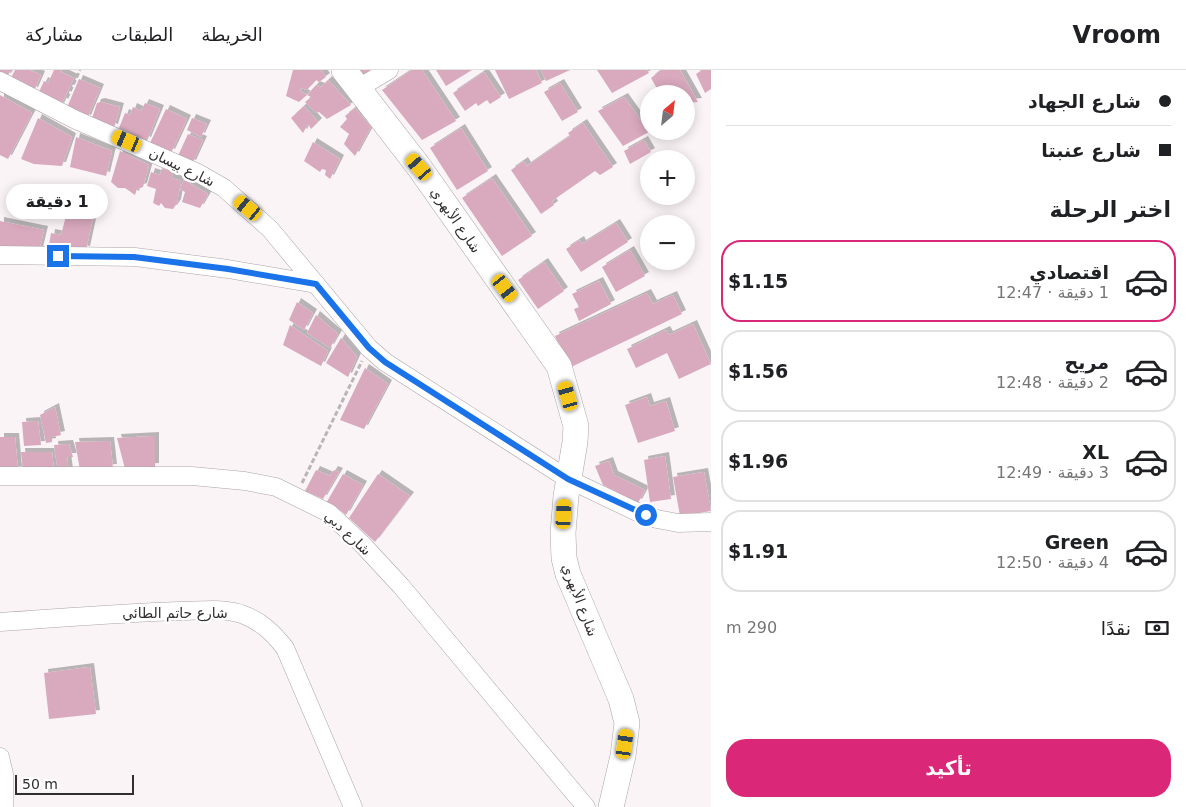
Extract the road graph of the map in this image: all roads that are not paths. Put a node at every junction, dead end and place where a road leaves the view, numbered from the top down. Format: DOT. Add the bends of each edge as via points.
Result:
graph roads {
  1 [pos="389,70"];
  2 [pos="351,80"];
  3 [pos="0,81"];
  4 [pos="0,255"];
  5 [pos="316,284"];
  6 [pos="0,476"];
  7 [pos="568,479"];
  8 [pos="711,522"];
  9 [pos="0,622"];
  10 [pos="0,757"];
  11 [pos="4,807"];
  12 [pos="353,807"];
  13 [pos="586,807"];
  14 [pos="611,807"];
  1 -- 2 [label="street"];
  2 -- 7 [label="street, شارع الأبهري" via="419,167 559,366 576,426"];
  3 -- 5 [label="street, شارع بيسان" via="61,113 198,172 224,188 270,228"];
  4 -- 5 [label="street" via="134,257"];
  5 -- 7 [label="street, شارع بيسان" via="369,348 385,362"];
  6 -- 13 [label="street, شارع دبي" via="192,476 245,481 276,487 328,513 362,544"];
  7 -- 8 [label="street, شارع بيسان" via="657,519 678,523"];
  7 -- 14 [label="street, شارع الأبهري" via="564,558 621,700 627,723"];
  9 -- 12 [label="street, شارع حاتم الطائي" via="134,612 217,611 242,614 274,634 285,648"];
  10 -- 11 [label="street" via="4,774"];
}
